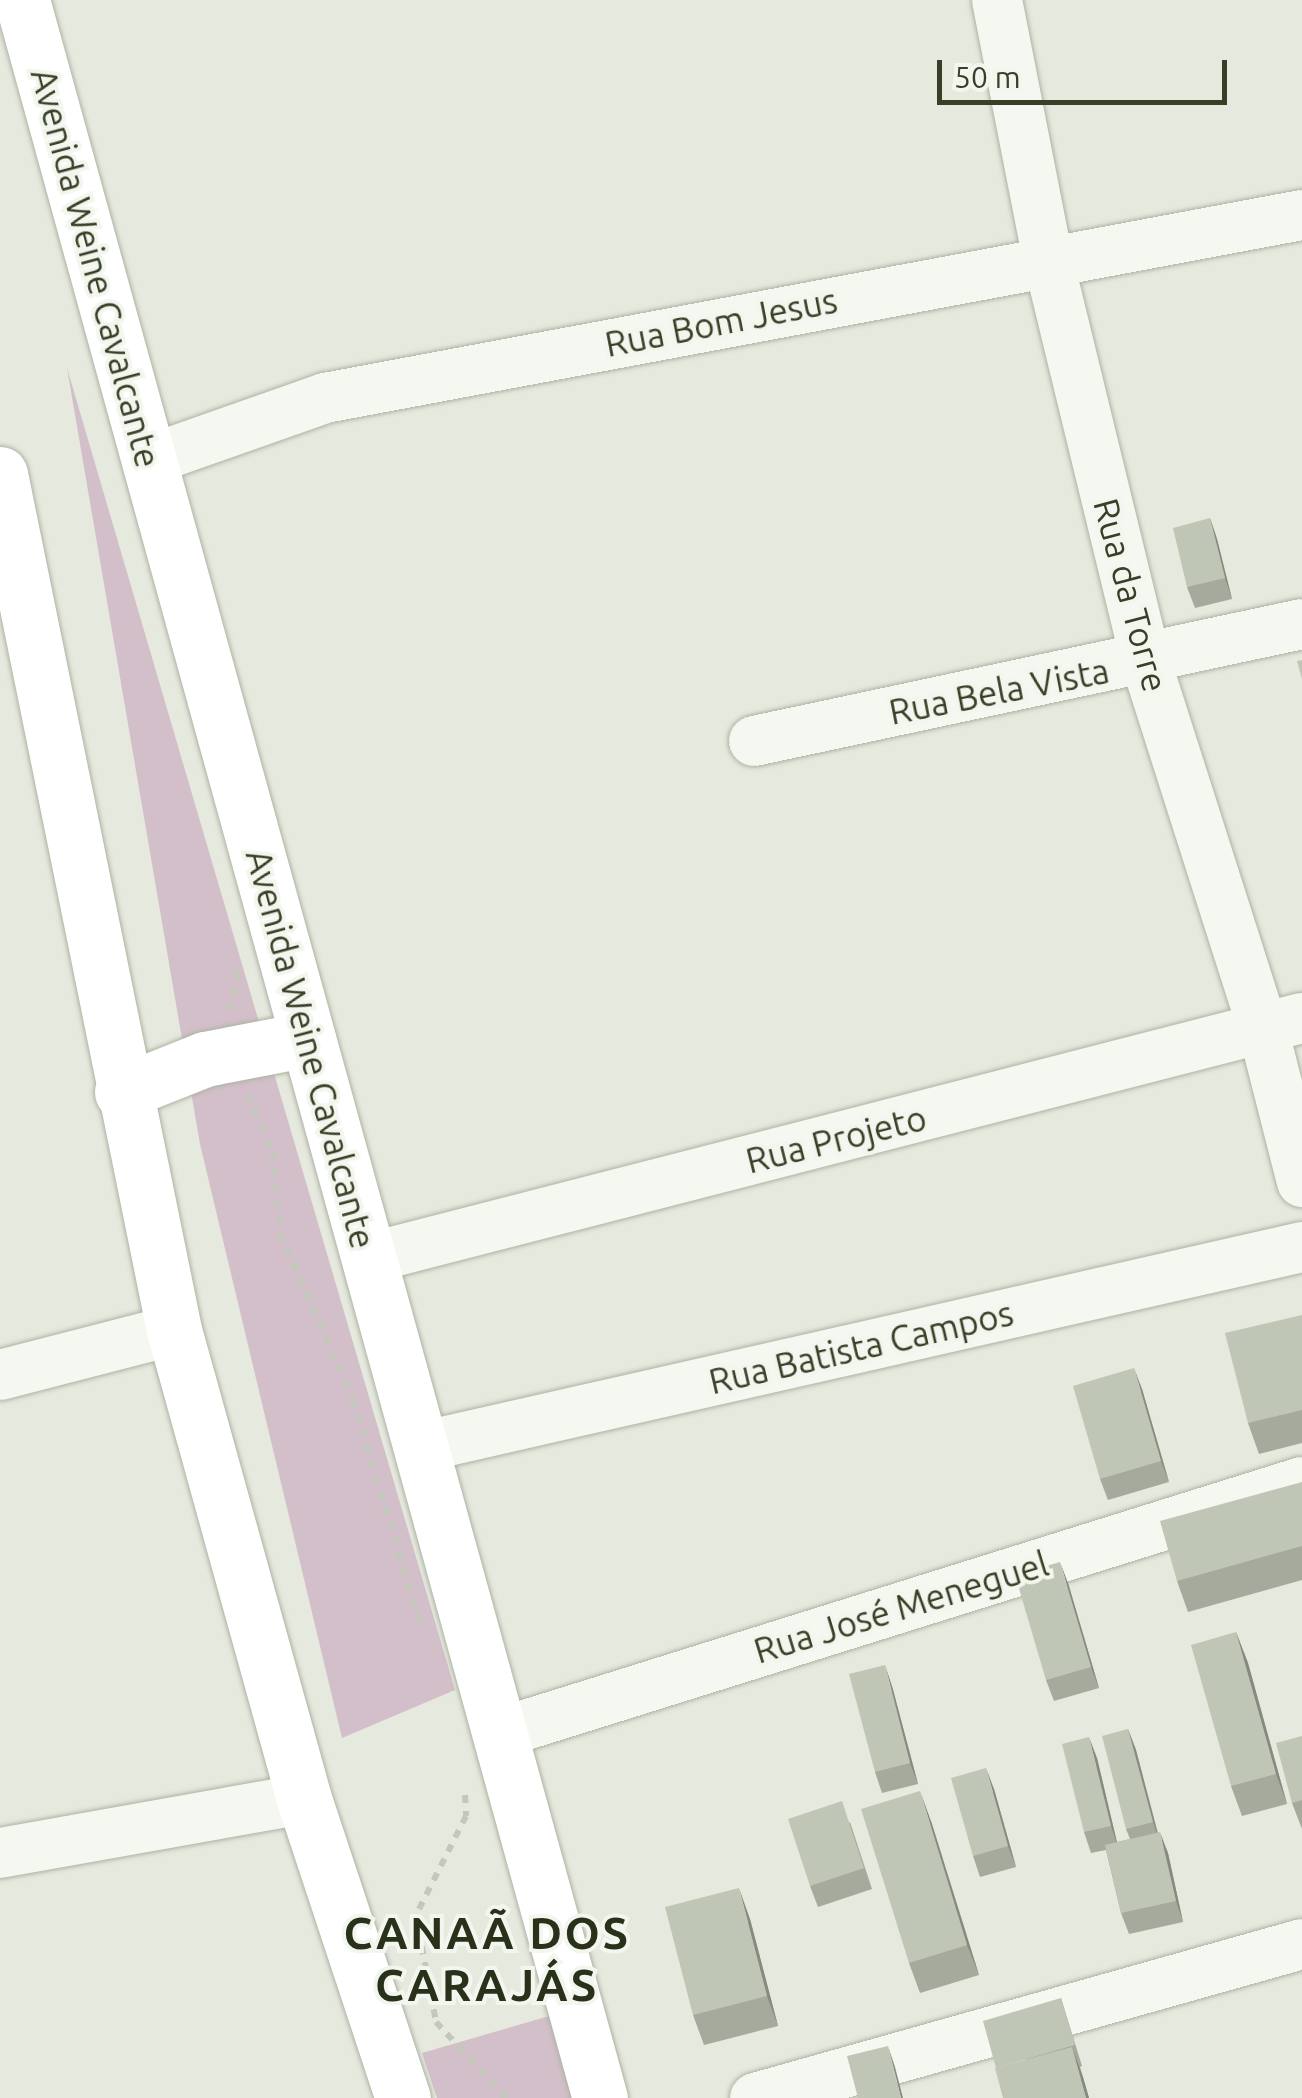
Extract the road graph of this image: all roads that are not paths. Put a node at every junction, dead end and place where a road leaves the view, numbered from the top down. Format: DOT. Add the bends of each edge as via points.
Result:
graph roads {
  1 [pos="997,0"];
  2 [pos="34,2"];
  3 [pos="1302,215"];
  4 [pos="1048,260"];
  5 [pos="148,460"];
  6 [pos="0,474"];
  7 [pos="1302,624"];
  8 [pos="1146,662"];
  9 [pos="754,741"];
  10 [pos="1283,1023"];
  11 [pos="308,1039"];
  12 [pos="122,1092"];
  13 [pos="1302,1182"];
  14 [pos="1302,1246"];
  15 [pos="369,1258"];
  16 [pos="174,1330"];
  17 [pos="0,1375"];
  18 [pos="421,1448"];
  19 [pos="1302,1482"];
  20 [pos="500,1733"];
  21 [pos="304,1799"];
  22 [pos="0,1853"];
  23 [pos="1302,1944"];
  24 [pos="403,2098"];
  25 [pos="600,2098"];
  26 [pos="755,2098"];
  1 -- 4 [label="street, Rua da Torre"];
  2 -- 5 [label="main road, Avenida Weine Cavalcante"];
  3 -- 4 [label="street, Rua Bom Jesus"];
  4 -- 5 [label="street, Rua Bom Jesus" via="325,398"];
  4 -- 8 [label="street, Rua da Torre"];
  5 -- 11 [label="main road, Avenida Weine Cavalcante"];
  6 -- 12 [label="main road"];
  7 -- 8 [label="street, Rua Bela Vista"];
  8 -- 9 [label="street, Rua Bela Vista"];
  8 -- 10 [label="street, Rua da Torre"];
  10 -- 13 [label="street, Rua da Torre"];
  10 -- 15 [label="street, Rua Projeto"];
  11 -- 12 [label="main road" via="206,1060"];
  11 -- 15 [label="main road, Avenida Weine Cavalcante"];
  12 -- 16 [label="main road"];
  14 -- 18 [label="street, Rua Batista Campos"];
  15 -- 18 [label="main road, Avenida Weine Cavalcante"];
  16 -- 17 [label="street"];
  16 -- 21 [label="main road"];
  18 -- 20 [label="main road, Avenida Weine Cavalcante"];
  19 -- 20 [label="street, Rua José Meneguel"];
  20 -- 25 [label="main road, Avenida Weine Cavalcante"];
  21 -- 22 [label="street"];
  21 -- 24 [label="main road"];
  23 -- 26 [label="street"];
}
